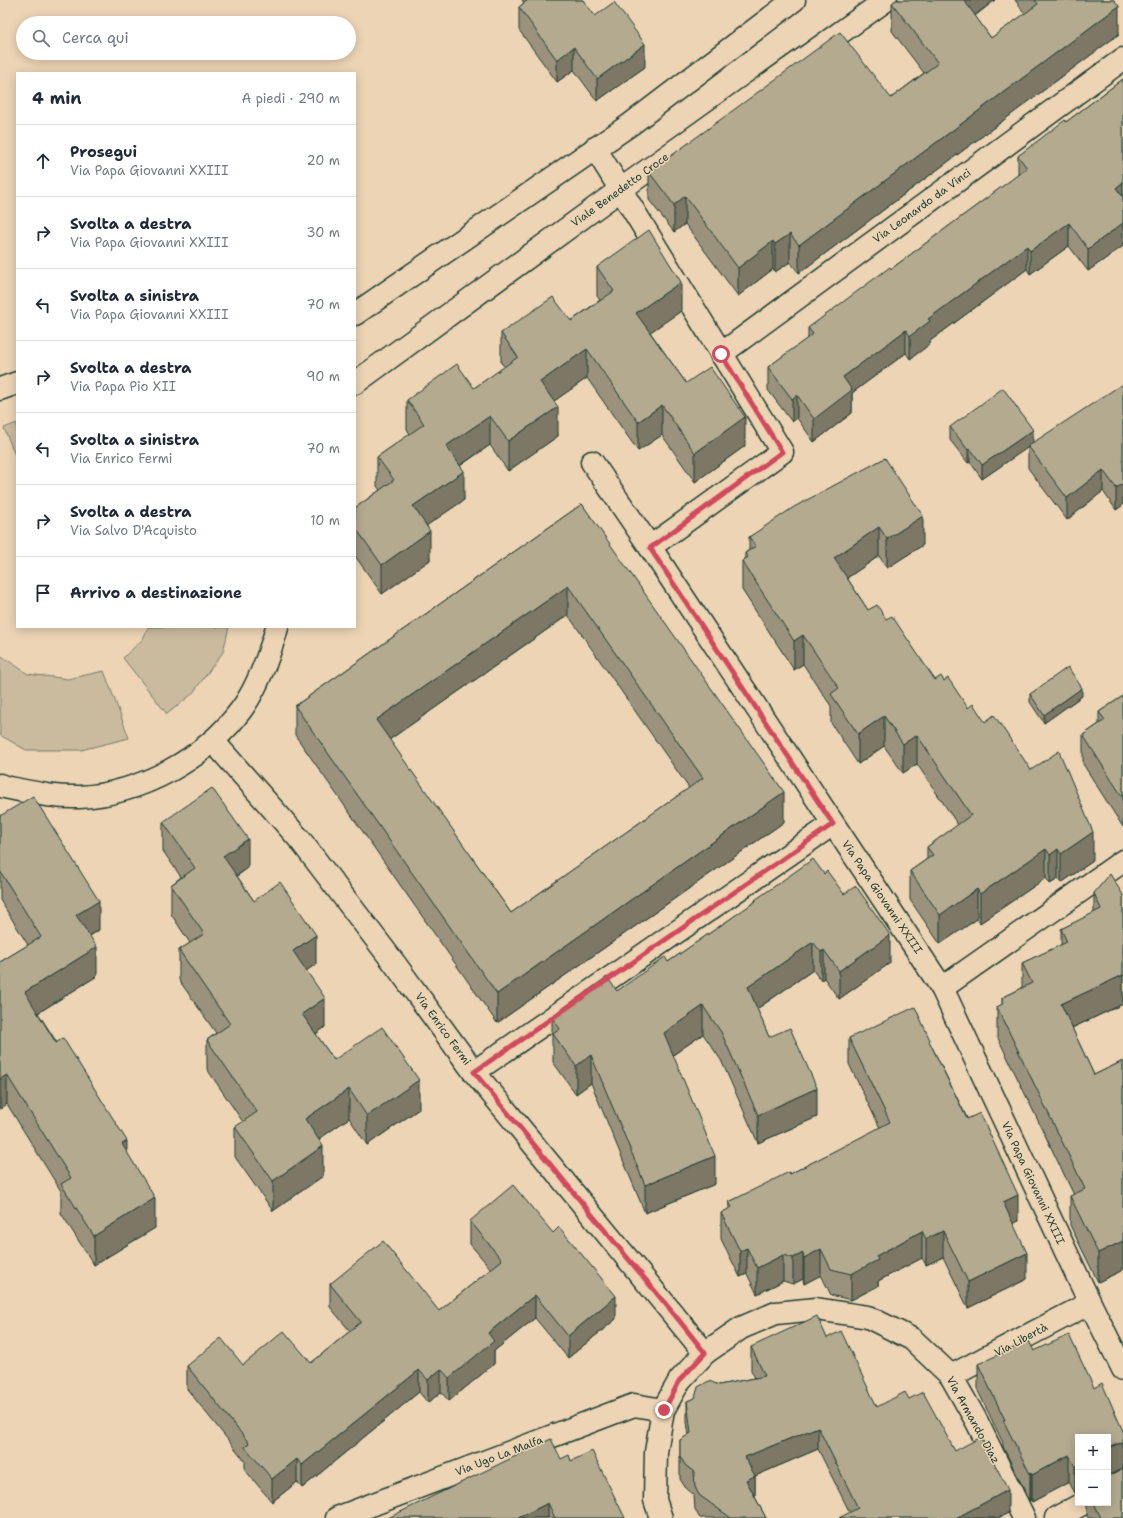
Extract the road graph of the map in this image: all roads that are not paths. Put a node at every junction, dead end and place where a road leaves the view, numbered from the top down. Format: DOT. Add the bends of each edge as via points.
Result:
graph roads {
  1 [pos="794,0"];
  2 [pos="886,0"];
  3 [pos="1123,59"];
  4 [pos="595,148"];
  5 [pos="620,190"];
  6 [pos="356,313"];
  7 [pos="721,354"];
  8 [pos="16,382"];
  9 [pos="356,382"];
  10 [pos="0,389"];
  11 [pos="592,462"];
  12 [pos="650,548"];
  13 [pos="277,628"];
  14 [pos="213,741"];
  15 [pos="0,785"];
  16 [pos="833,824"];
  17 [pos="1123,861"];
  18 [pos="942,988"];
  19 [pos="474,1072"];
  20 [pos="1090,1303"];
  21 [pos="705,1353"];
  22 [pos="1123,1369"];
  23 [pos="951,1376"];
  24 [pos="664,1410"];
  25 [pos="1078,1506"];
  26 [pos="337,1518"];
  27 [pos="661,1518"];
  28 [pos="1024,1518"];
  29 [pos="1056,1518"];
  1 -- 4 [label="street" via="631,124"];
  2 -- 5 [label="street, Viale Benedetto Croce"];
  3 -- 7 [label="street, Via Leonardo da Vinci"];
  4 -- 5 [label="street"];
  4 -- 6 [label="street"];
  5 -- 7 [label="street"];
  5 -- 9 [label="street, Viale Benedetto Croce"];
  7 -- 12 [label="street" via="782,452"];
  8 -- 10 [label="street"];
  11 -- 12 [label="street, Via Papa Giovanni XXIII"];
  12 -- 16 [label="street, Via Papa Giovanni XXIII"];
  13 -- 14 [label="street" via="260,676 241,710"];
  14 -- 15 [label="street" via="173,770 127,789 81,797 51,796"];
  14 -- 19 [label="street, Via Enrico Fermi" via="301,841"];
  16 -- 18 [label="street, Via Papa Giovanni XXIII"];
  16 -- 19 [label="street"];
  17 -- 18 [label="street"];
  18 -- 20 [label="street, Via Papa Giovanni XXIII"];
  19 -- 21 [label="street, Via Enrico Fermi"];
  20 -- 22 [label="street, Via Papa Giovanni XXIII"];
  20 -- 23 [label="street, Via Libertà"];
  21 -- 23 [label="street, Via Armando Diaz" via="741,1328 776,1313 816,1309 868,1317 893,1329 912,1339"];
  21 -- 24 [label="street, Via Armando Diaz" via="680,1380"];
  23 -- 28 [label="street, Via Armando Diaz"];
  24 -- 26 [label="street, Via Ugo La Malfa" via="634,1405"];
  24 -- 27 [label="street, Via Armando Diaz" via="656,1452 655,1500"];
  25 -- 29 [label="street"];
}
